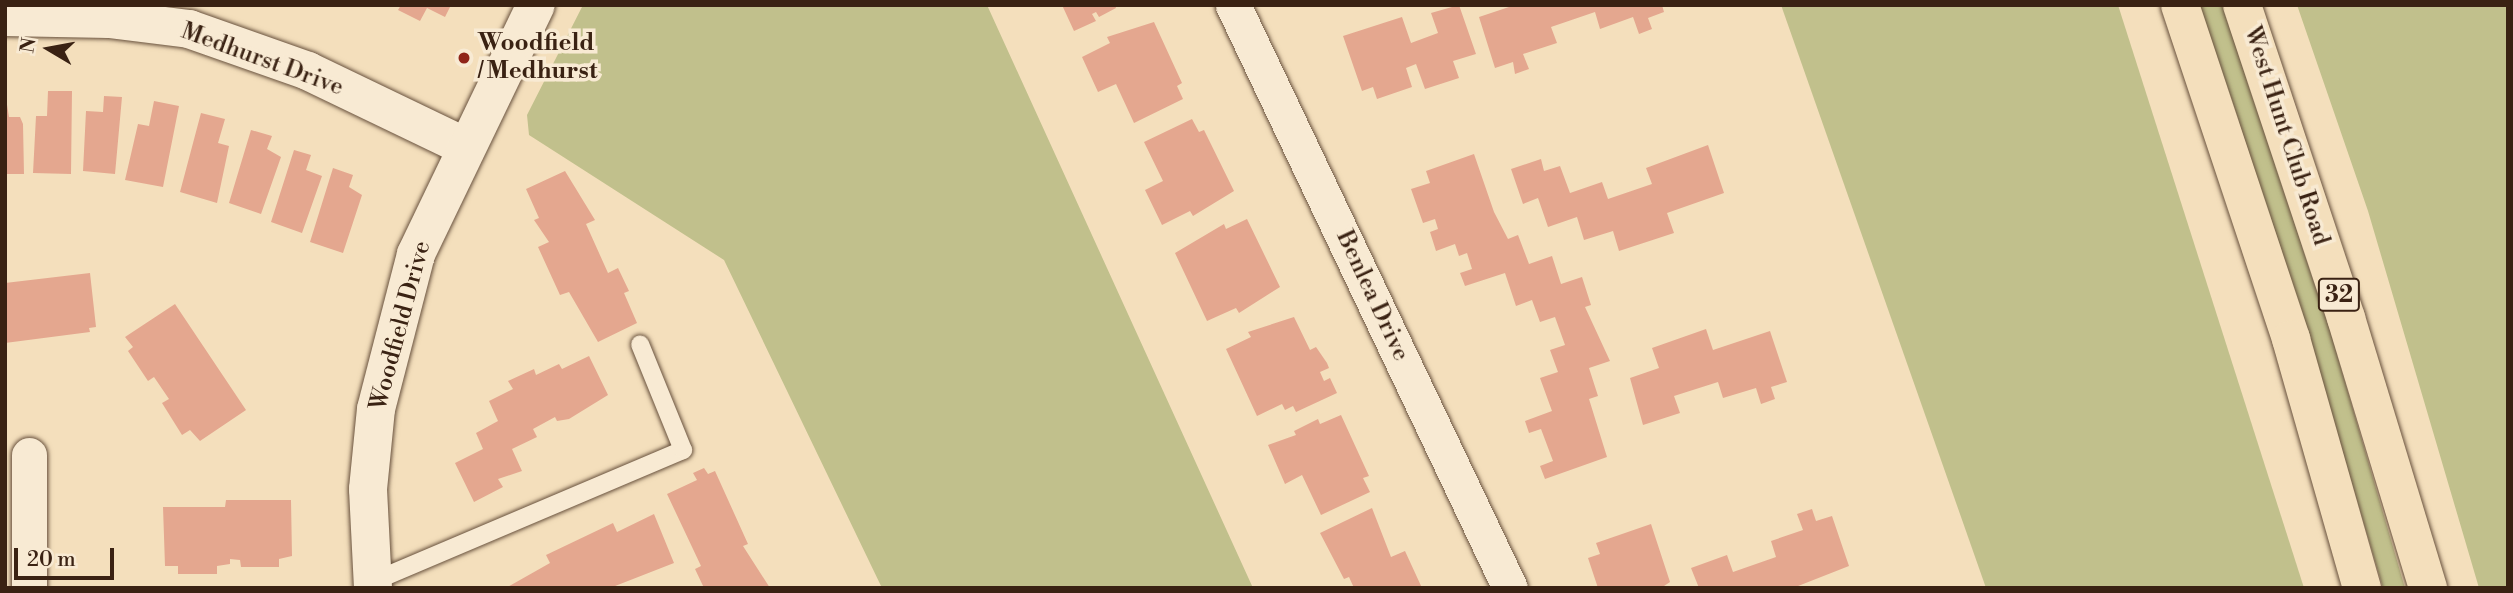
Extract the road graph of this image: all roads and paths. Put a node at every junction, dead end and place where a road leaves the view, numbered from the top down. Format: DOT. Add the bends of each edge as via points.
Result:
graph roads {
  1 [pos="536,5"];
  2 [pos="1233,5"];
  3 [pos="2180,5"];
  4 [pos="2242,5"];
  5 [pos="5,17"];
  6 [pos="466,147"];
  7 [pos="640,345"];
  8 [pos="29,455"];
  9 [pos="373,585"];
  10 [pos="29,588"];
  11 [pos="1510,588"];
  12 [pos="2362,588"];
  13 [pos="2428,588"];
  1 -- 6 [label="street, Woodfield Drive"];
  2 -- 11 [label="street, Benlea Drive"];
  3 -- 12 [label="main road, 32" via="2291,339"];
  4 -- 13 [label="main road, West Hunt Club Road / 32" via="2346,318"];
  5 -- 6 [label="street, Medhurst Drive" via="110,19 189,29 308,72"];
  6 -- 9 [label="street, Woodfield Drive" via="416,254 376,409 368,489"];
  7 -- 9 [label="lane" via="683,450"];
  8 -- 10 [label="street"];
}
